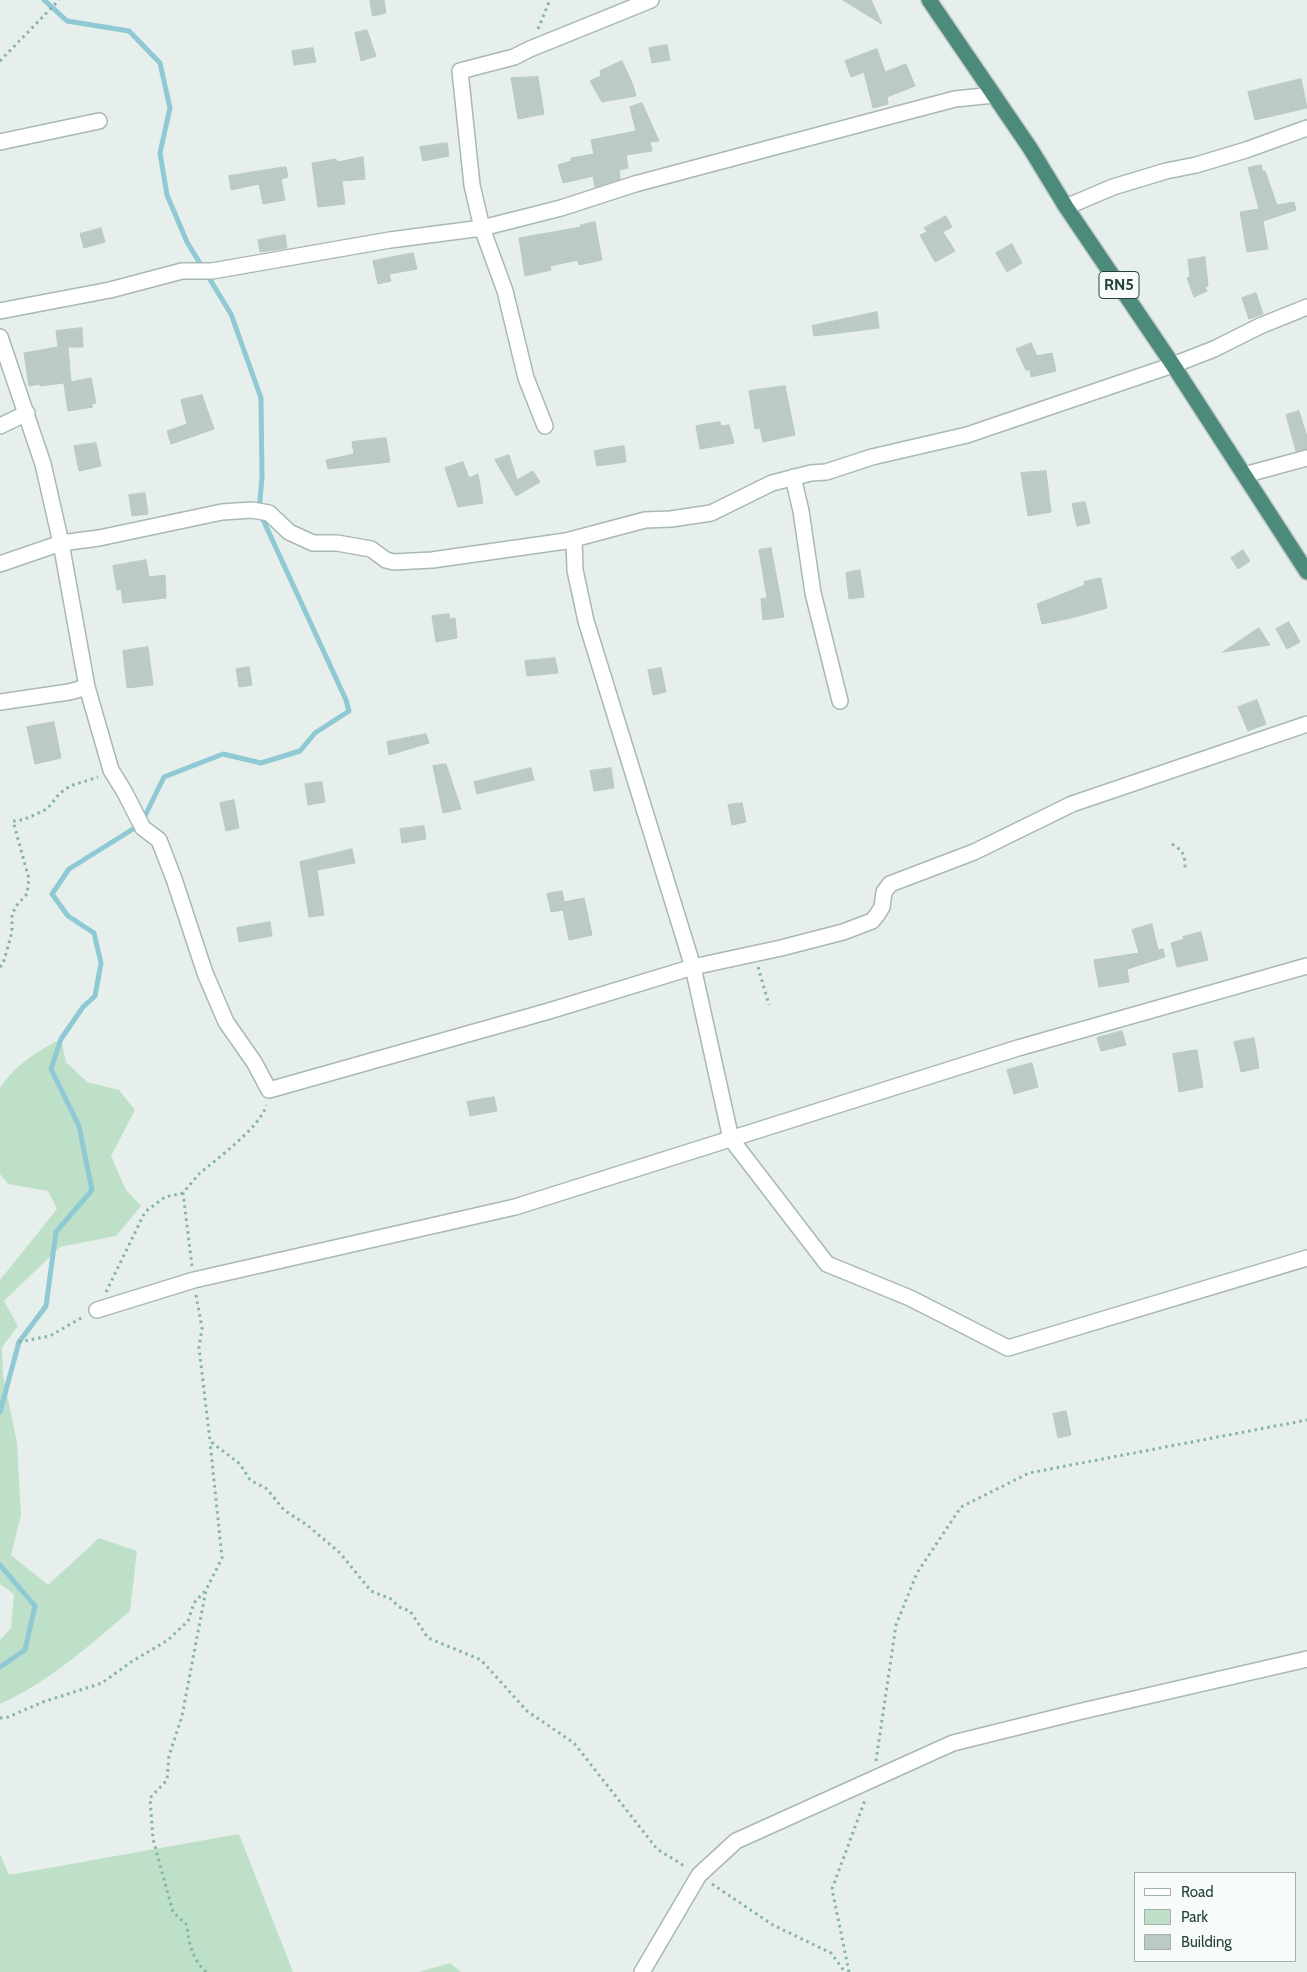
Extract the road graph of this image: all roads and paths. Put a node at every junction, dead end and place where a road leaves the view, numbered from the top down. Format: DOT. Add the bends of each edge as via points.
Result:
graph roads {
  1 [pos="59,0"];
  2 [pos="550,0"];
  3 [pos="651,0"];
  4 [pos="929,0"];
  5 [pos="530,49"];
  6 [pos="0,60"];
  7 [pos="994,95"];
  8 [pos="99,121"];
  9 [pos="1307,128"];
  10 [pos="0,142"];
  11 [pos="1066,206"];
  12 [pos="482,228"];
  13 [pos="1307,308"];
  14 [pos="0,311"];
  15 [pos="0,337"];
  16 [pos="1173,365"];
  17 [pos="27,413"];
  18 [pos="0,426"];
  19 [pos="545,426"];
  20 [pos="1307,458"];
  21 [pos="1244,475"];
  22 [pos="793,478"];
  23 [pos="574,539"];
  24 [pos="61,543"];
  25 [pos="0,564"];
  26 [pos="1307,572"];
  27 [pos="87,687"];
  28 [pos="840,701"];
  29 [pos="0,702"];
  30 [pos="1307,724"];
  31 [pos="113,776"];
  32 [pos="1172,844"];
  33 [pos="1185,871"];
  34 [pos="754,954"];
  35 [pos="1307,966"];
  36 [pos="693,967"];
  37 [pos="0,968"];
  38 [pos="769,1004"];
  39 [pos="269,1090"];
  40 [pos="731,1139"];
  41 [pos="183,1193"];
  42 [pos="1307,1258"];
  43 [pos="194,1280"];
  44 [pos="98,1310"];
  45 [pos="19,1342"];
  46 [pos="1307,1420"];
  47 [pos="210,1441"];
  48 [pos="206,1590"];
  49 [pos="1307,1659"];
  50 [pos="0,1718"];
  51 [pos="873,1779"];
  52 [pos="699,1875"];
  53 [pos="206,1972"];
  54 [pos="642,1972"];
  55 [pos="847,1972"];
  1 -- 6 [label="path"];
  2 -- 5 [label="path"];
  3 -- 5 [label="street"];
  4 -- 7 [label="highway, RN5"];
  5 -- 12 [label="street" via="514,57 460,71 472,185"];
  7 -- 11 [label="highway, RN5"];
  7 -- 12 [label="street" via="955,99"];
  8 -- 10 [label="street"];
  9 -- 11 [label="street" via="1246,150 1113,187"];
  11 -- 16 [label="highway, RN5"];
  12 -- 14 [label="street" via="390,240 212,271 182,271 110,290"];
  12 -- 19 [label="street" via="505,291 526,378"];
  13 -- 16 [label="street"];
  15 -- 17 [label="street"];
  16 -- 21 [label="highway, RN5"];
  16 -- 22 [label="street" via="967,435"];
  17 -- 18 [label="street"];
  17 -- 24 [label="street" via="43,464"];
  20 -- 21 [label="street"];
  21 -- 26 [label="highway, RN5"];
  22 -- 23 [label="street" via="772,482 711,513 645,520"];
  22 -- 28 [label="street" via="813,593"];
  23 -- 24 [label="street" via="432,560 394,562 371,549 338,543 313,543 289,532 269,513 252,510 222,512"];
  23 -- 36 [label="street" via="575,570 586,621"];
  24 -- 25 [label="street"];
  24 -- 27 [label="street"];
  27 -- 29 [label="street"];
  27 -- 31 [label="street"];
  30 -- 34 [label="street" via="1072,804 974,852 890,884 884,892 882,907 872,921 843,932"];
  31 -- 37 [label="path" via="106,775 70,786 47,809 13,821 29,880 27,894 12,914 12,932"];
  31 -- 39 [label="street" via="143,828 159,840 208,981 226,1022"];
  32 -- 33 [label="path" via="1185,857"];
  34 -- 36 [label="street"];
  34 -- 38 [label="path"];
  35 -- 40 [label="street" via="1018,1048"];
  36 -- 39 [label="street"];
  36 -- 40 [label="street"];
  39 -- 41 [label="path" via="265,1110 252,1128 196,1177"];
  40 -- 42 [label="street" via="827,1264 910,1298 1008,1348"];
  40 -- 43 [label="street" via="515,1207"];
  41 -- 43 [label="path"];
  41 -- 44 [label="path" via="165,1197 145,1212"];
  43 -- 44 [label="street"];
  43 -- 47 [label="path" via="202,1328 200,1348"];
  44 -- 45 [label="path" via="50,1336"];
  46 -- 51 [label="path" via="1029,1473 961,1507 917,1573 896,1625"];
  47 -- 48 [label="path" via="222,1558"];
  47 -- 52 [label="path" via="240,1464 250,1480 266,1489 284,1510 307,1524 340,1553 371,1590 410,1611 428,1638 481,1660 527,1711 574,1743 657,1849"];
  48 -- 50 [label="path" via="194,1603 188,1621 168,1640 102,1683"];
  48 -- 53 [label="path" via="166,1780 150,1798 153,1839 173,1912 187,1925 189,1945 198,1965"];
  49 -- 51 [label="street" via="953,1743"];
  51 -- 52 [label="street" via="736,1841"];
  51 -- 55 [label="path" via="832,1889"];
  52 -- 54 [label="street"];
  52 -- 55 [label="path" via="773,1925 831,1953"];
}
